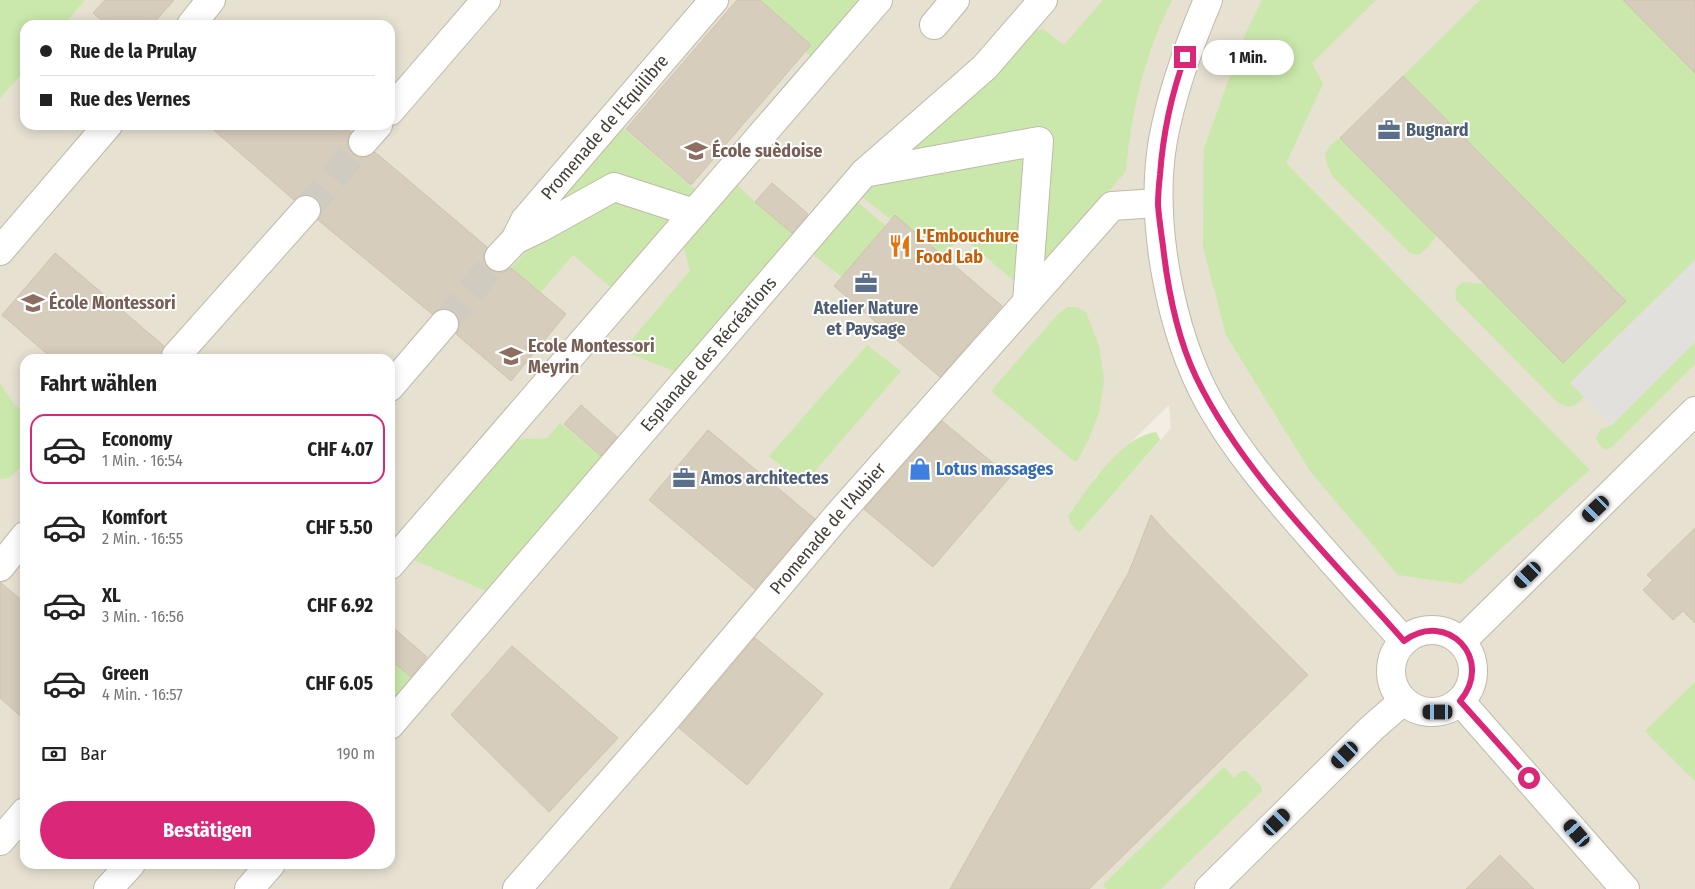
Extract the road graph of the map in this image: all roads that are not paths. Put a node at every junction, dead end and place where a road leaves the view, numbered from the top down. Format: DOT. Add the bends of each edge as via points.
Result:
graph roads {
  1 [pos="211,0"];
  2 [pos="486,0"];
  3 [pos="714,0"];
  4 [pos="878,0"];
  5 [pos="955,0"];
  6 [pos="1043,0"];
  7 [pos="1208,0"];
  8 [pos="195,20"];
  9 [pos="934,25"];
  10 [pos="395,105"];
  11 [pos="104,130"];
  12 [pos="864,172"];
  13 [pos="1158,203"];
  14 [pos="306,210"];
  15 [pos="694,213"];
  16 [pos="0,251"];
  17 [pos="1027,302"];
  18 [pos="444,324"];
  19 [pos="178,354"];
  20 [pos="395,381"];
  21 [pos="1695,412"];
  22 [pos="20,542"];
  23 [pos="395,559"];
  24 [pos="0,567"];
  25 [pos="1404,641"];
  26 [pos="1460,642"];
  27 [pos="1403,701"];
  28 [pos="1460,701"];
  29 [pos="395,719"];
  30 [pos="20,818"];
  31 [pos="0,842"];
  32 [pos="126,869"];
  33 [pos="267,869"];
  34 [pos="108,889"];
  35 [pos="249,889"];
  36 [pos="517,889"];
  37 [pos="1209,889"];
  38 [pos="1625,889"];
  1 -- 8 [label="street"];
  2 -- 10 [label="street"];
  3 -- 15 [label="street, Promenade de l'Equilibre" via="525,220 507,248 614,187"];
  4 -- 15 [label="street"];
  5 -- 9 [label="street"];
  6 -- 12 [label="street, Esplanade des Récréations" via="985,67"];
  7 -- 13 [label="street" via="1181,69 1170,109 1163,142"];
  11 -- 16 [label="street"];
  12 -- 17 [label="street" via="1039,141"];
  12 -- 29 [label="street, Esplanade des Récréations"];
  13 -- 17 [label="street, Promenade de l'Aubier" via="1112,206"];
  13 -- 25 [label="street" via="1166,271 1179,330 1211,405 1247,460"];
  14 -- 19 [label="street"];
  15 -- 23 [label="street"];
  17 -- 36 [label="street, Promenade de l'Aubier" via="839,514"];
  18 -- 20 [label="street"];
  21 -- 26 [label="street"];
  22 -- 24 [label="street"];
  25 -- 26 [label="street" via="1422,631 1432,630"];
  25 -- 27 [label="street" via="1393,657 1390,676"];
  26 -- 28 [label="street" via="1468,651 1473,672 1472,683"];
  27 -- 28 [label="street" via="1425,712 1438,712"];
  27 -- 37 [label="street"];
  28 -- 38 [label="street"];
  30 -- 31 [label="street"];
  32 -- 34 [label="street"];
  33 -- 35 [label="street"];
}
